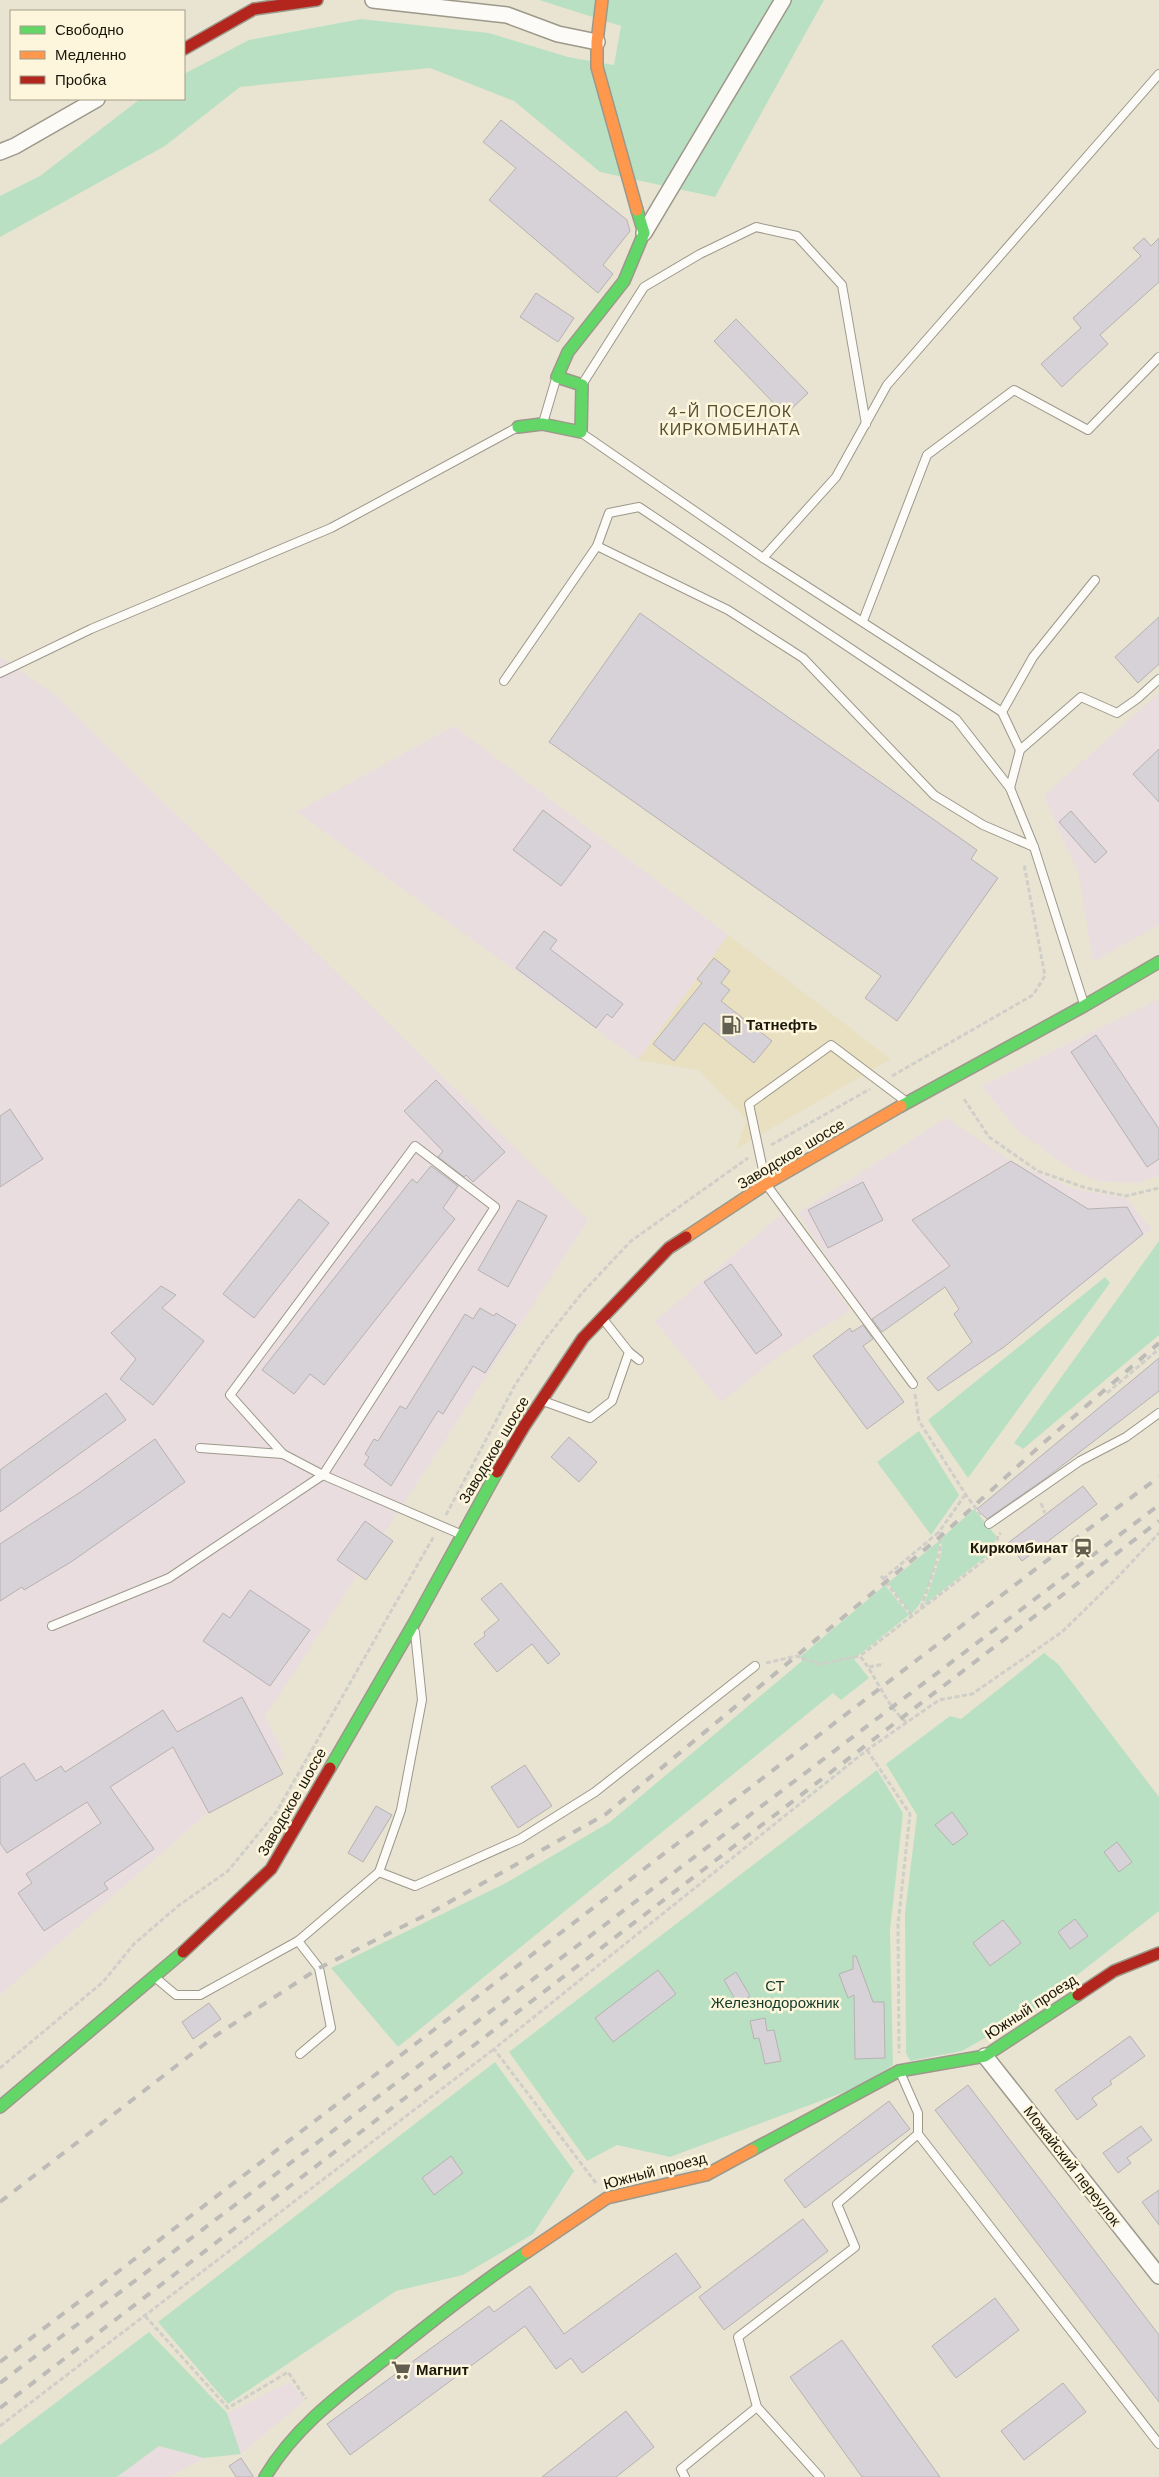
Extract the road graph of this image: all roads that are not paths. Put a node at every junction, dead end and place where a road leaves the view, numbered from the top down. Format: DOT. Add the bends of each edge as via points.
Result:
graph roads {
  1 [pos="317,0"];
  2 [pos="373,0"];
  3 [pos="602,0"];
  4 [pos="783,0"];
  5 [pos="597,42"];
  6 [pos="185,48"];
  7 [pos="1159,74"];
  8 [pos="95,100"];
  9 [pos="0,152"];
  10 [pos="644,232"];
  11 [pos="1159,357"];
  12 [pos="557,377"];
  13 [pos="582,385"];
  14 [pos="542,424"];
  15 [pos="866,424"];
  16 [pos="518,427"];
  17 [pos="581,432"];
  18 [pos="598,546"];
  19 [pos="763,558"];
  20 [pos="1095,580"];
  21 [pos="863,621"];
  22 [pos="0,673"];
  23 [pos="1159,679"];
  24 [pos="504,681"];
  25 [pos="1002,712"];
  26 [pos="1020,750"];
  27 [pos="1010,788"];
  28 [pos="1034,846"];
  29 [pos="1159,962"];
  30 [pos="1084,1006"];
  31 [pos="907,1103"];
  32 [pos="766,1184"];
  33 [pos="602,1318"];
  34 [pos="629,1352"];
  35 [pos="639,1360"];
  36 [pos="913,1384"];
  37 [pos="542,1400"];
  38 [pos="1159,1413"];
  39 [pos="200,1448"];
  40 [pos="283,1454"];
  41 [pos="324,1475"];
  42 [pos="990,1524"];
  43 [pos="462,1535"];
  44 [pos="414,1623"];
  45 [pos="52,1626"];
  46 [pos="755,1666"];
  47 [pos="379,1872"];
  48 [pos="298,1941"];
  49 [pos="1159,1953"];
  50 [pos="155,1978"];
  51 [pos="300,2054"];
  52 [pos="984,2056"];
  53 [pos="900,2071"];
  54 [pos="0,2107"];
  55 [pos="918,2134"];
  56 [pos="1159,2276"];
  57 [pos="757,2407"];
  58 [pos="1159,2444"];
  59 [pos="265,2477"];
  60 [pos="685,2477"];
  61 [pos="820,2477"];
  1 -- 6 [label="street" via="254,9"];
  2 -- 5 [label="street" via="507,15 558,34"];
  3 -- 5 [label="street"];
  4 -- 10 [label="street"];
  5 -- 10 [label="street" via="598,67"];
  7 -- 15 [label="lane" via="886,385"];
  8 -- 9 [label="street"];
  10 -- 12 [label="street" via="624,281 568,352"];
  11 -- 21 [label="lane" via="1088,430 1014,390 927,455"];
  12 -- 13 [label="street"];
  12 -- 14 [label="lane"];
  13 -- 15 [label="lane" via="644,287 700,254 756,227 797,236 842,285"];
  13 -- 17 [label="street"];
  14 -- 16 [label="street"];
  14 -- 17 [label="street"];
  15 -- 19 [label="lane" via="836,477"];
  16 -- 22 [label="lane" via="331,528 91,629"];
  17 -- 19 [label="lane"];
  18 -- 24 [label="lane"];
  18 -- 27 [label="lane" via="609,513 639,507 956,719"];
  18 -- 28 [label="lane" via="728,610 803,658 934,795 982,825"];
  19 -- 21 [label="lane"];
  20 -- 25 [label="lane" via="1033,657"];
  21 -- 25 [label="lane"];
  23 -- 26 [label="lane" via="1117,713 1081,697"];
  25 -- 26 [label="lane"];
  26 -- 27 [label="lane"];
  27 -- 28 [label="lane"];
  28 -- 30 [label="lane"];
  29 -- 30 [label="street, Заводское шоссе"];
  30 -- 31 [label="street, Заводское шоссе"];
  31 -- 32 [label="street, Заводское шоссе"];
  31 -- 32 [label="lane" via="831,1045 749,1104"];
  32 -- 33 [label="street, Заводское шоссе" via="669,1248"];
  32 -- 36 [label="lane"];
  33 -- 34 [label="lane"];
  33 -- 37 [label="street, Заводское шоссе" via="582,1338"];
  34 -- 35 [label="lane"];
  34 -- 37 [label="lane" via="612,1401 590,1418"];
  37 -- 43 [label="street, Заводское шоссе"];
  38 -- 42 [label="lane" via="1126,1437 1080,1461"];
  39 -- 40 [label="lane"];
  40 -- 41 [label="lane"];
  40 -- 41 [label="lane" via="230,1395 415,1146 495,1207"];
  41 -- 43 [label="lane"];
  41 -- 45 [label="lane" via="169,1578"];
  43 -- 44 [label="street, Заводское шоссе"];
  44 -- 47 [label="lane" via="422,1700 400,1810"];
  44 -- 50 [label="street, Заводское шоссе" via="270,1869"];
  46 -- 47 [label="lane" via="596,1792 520,1839 415,1886"];
  47 -- 48 [label="lane"];
  48 -- 50 [label="lane" via="200,1996 176,1995"];
  48 -- 51 [label="lane" via="319,1968 331,2028"];
  49 -- 52 [label="street, Южный проезд" via="1114,1971"];
  50 -- 54 [label="street, Заводское шоссе"];
  52 -- 53 [label="street, Южный проезд"];
  52 -- 56 [label="street, Можайский переулок"];
  53 -- 55 [label="lane" via="918,2113"];
  53 -- 59 [label="street, Южный проезд" via="706,2175 607,2198 482,2282 332,2398 296,2432"];
  55 -- 57 [label="lane" via="837,2204 855,2247 738,2337"];
  55 -- 58 [label="lane"];
  57 -- 60 [label="lane" via="681,2469"];
  57 -- 61 [label="lane"];
}
